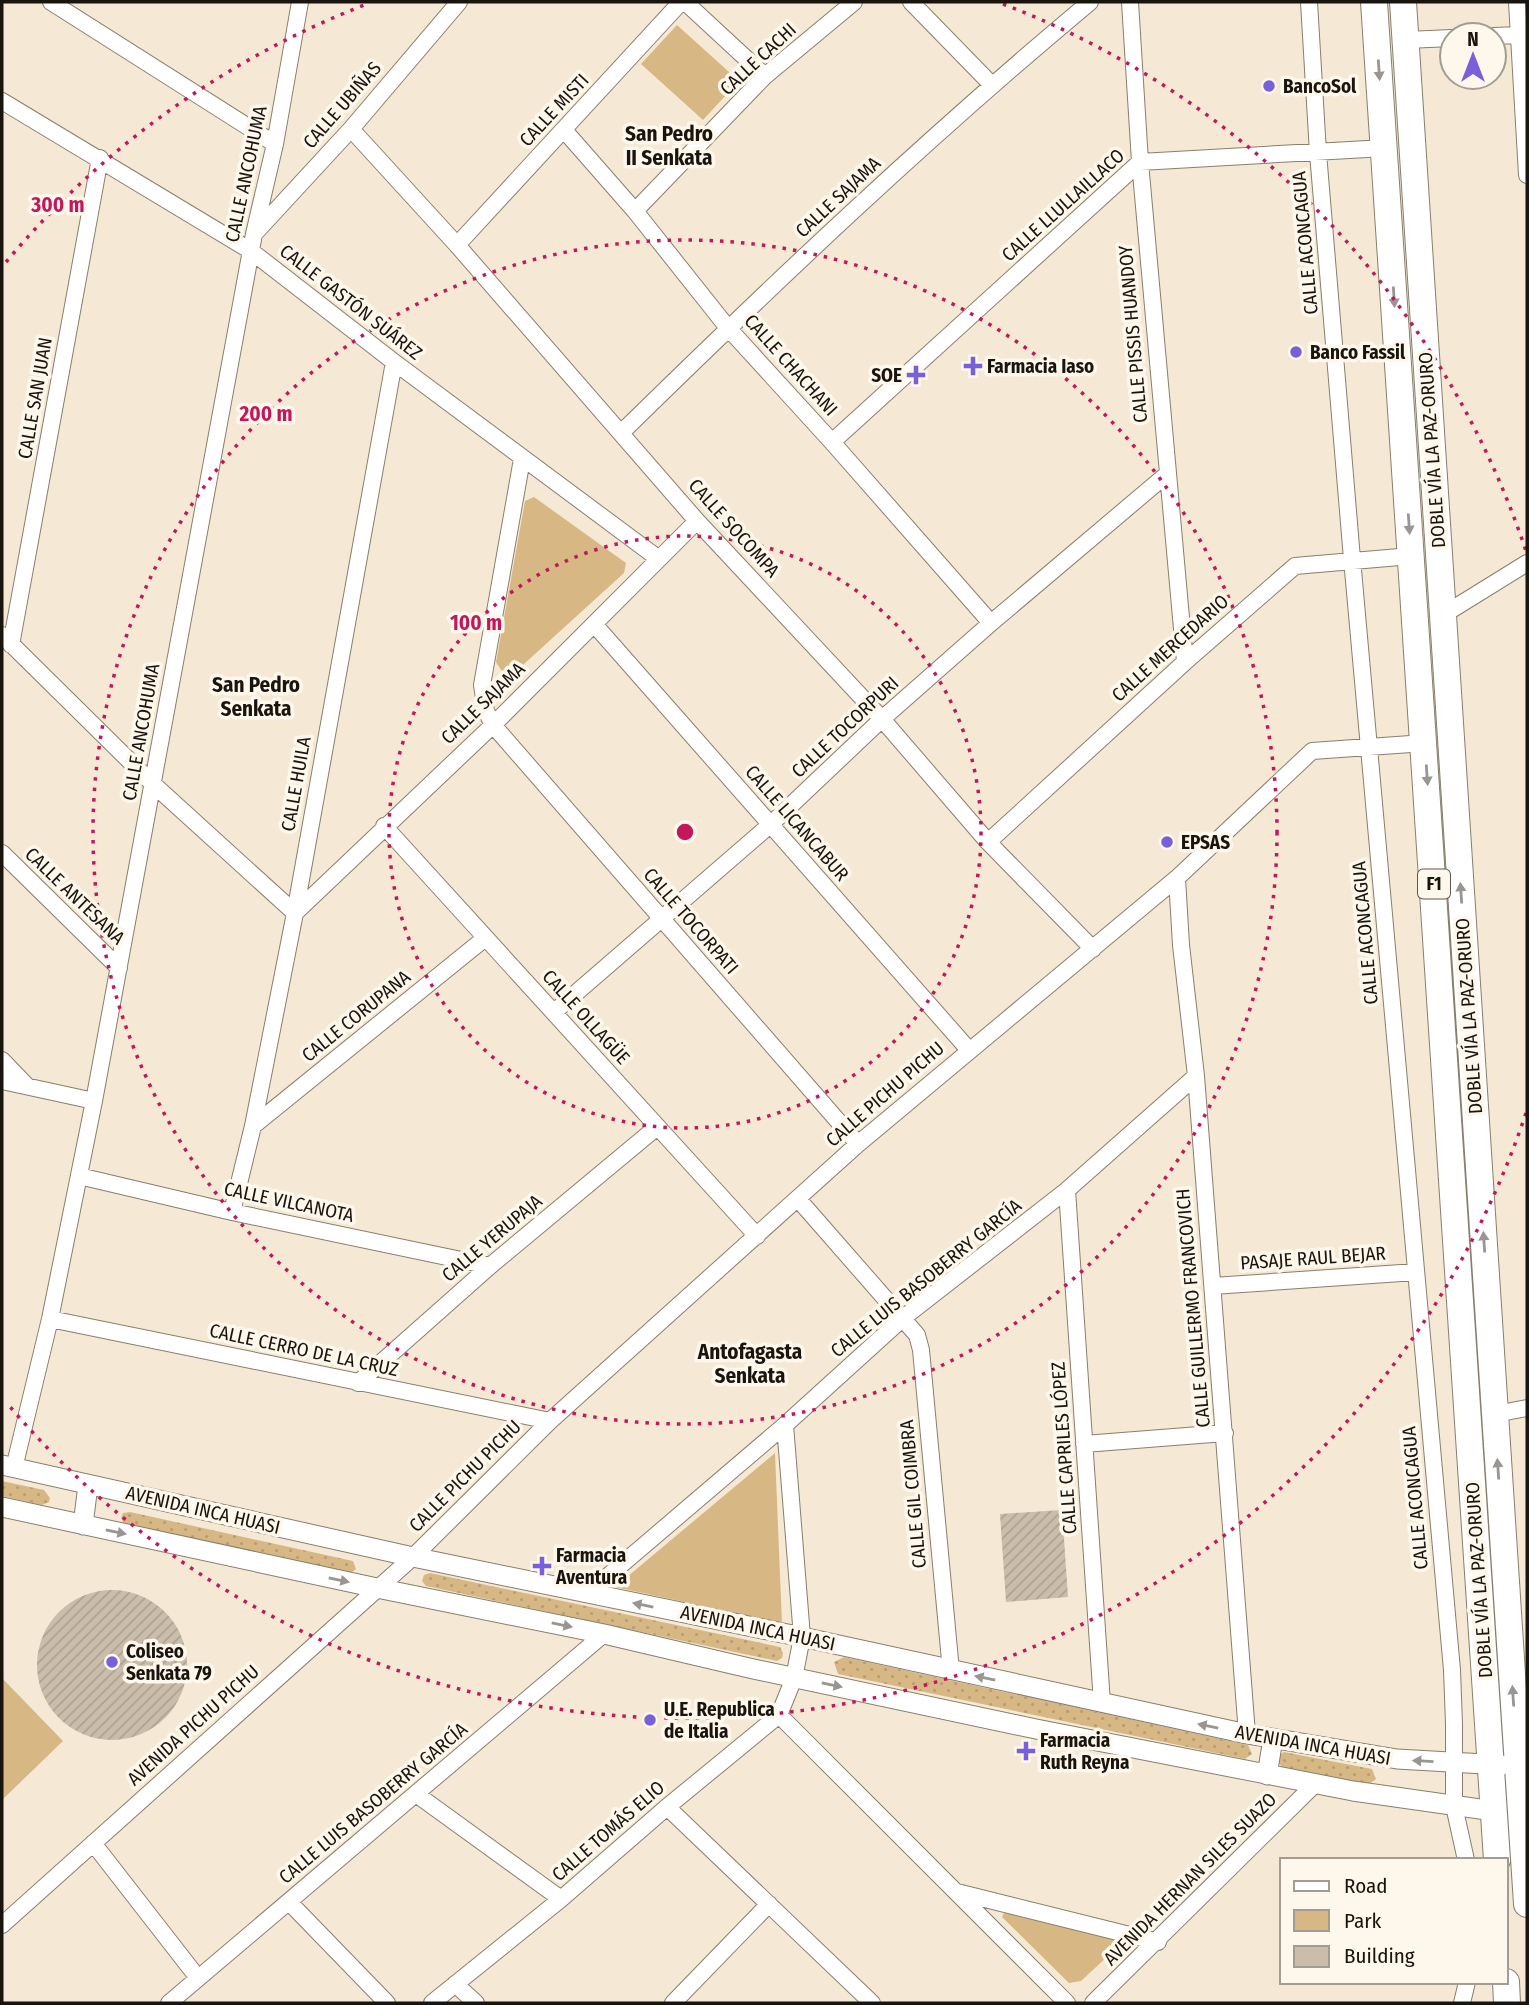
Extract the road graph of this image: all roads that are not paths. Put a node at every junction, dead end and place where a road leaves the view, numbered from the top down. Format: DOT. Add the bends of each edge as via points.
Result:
graph roads {
  1 [pos="51,2"];
  2 [pos="300,2"];
  3 [pos="459,2"];
  4 [pos="683,2"];
  5 [pos="855,2"];
  6 [pos="911,2"];
  7 [pos="1090,2"];
  8 [pos="1130,2"];
  9 [pos="1309,2"];
  10 [pos="1374,2"];
  11 [pos="1403,2"];
  12 [pos="1517,2"];
  13 [pos="1508,35"];
  14 [pos="1519,35"];
  15 [pos="1438,39"];
  16 [pos="1406,40"];
  17 [pos="765,76"];
  18 [pos="991,84"];
  19 [pos="4,108"];
  20 [pos="351,129"];
  21 [pos="564,130"];
  22 [pos="275,144"];
  23 [pos="1385,148"];
  24 [pos="1318,153"];
  25 [pos="100,158"];
  26 [pos="1140,162"];
  27 [pos="1527,175"];
  28 [pos="635,211"];
  29 [pos="254,234"];
  30 [pos="457,245"];
  31 [pos="251,251"];
  32 [pos="728,328"];
  33 [pos="394,362"];
  34 [pos="622,432"];
  35 [pos="832,442"];
  36 [pos="522,458"];
  37 [pos="1166,475"];
  38 [pos="697,521"];
  39 [pos="1411,556"];
  40 [pos="659,559"];
  41 [pos="1352,559"];
  42 [pos="1527,563"];
  43 [pos="1443,615"];
  44 [pos="991,623"];
  45 [pos="594,624"];
  46 [pos="7,640"];
  47 [pos="1185,663"];
  48 [pos="883,719"];
  49 [pos="493,725"];
  50 [pos="1425,743"];
  51 [pos="1369,747"];
  52 [pos="153,784"];
  53 [pos="770,825"];
  54 [pos="384,826"];
  55 [pos="988,842"];
  56 [pos="2,853"];
  57 [pos="1177,878"];
  58 [pos="295,913"];
  59 [pos="661,918"];
  60 [pos="484,939"];
  61 [pos="1093,949"];
  62 [pos="119,968"];
  63 [pos="554,1012"];
  64 [pos="969,1050"];
  65 [pos="2,1060"];
  66 [pos="1196,1076"];
  67 [pos="2,1081"];
  68 [pos="27,1086"];
  69 [pos="94,1101"];
  70 [pos="253,1126"];
  71 [pos="657,1127"];
  72 [pos="858,1144"];
  73 [pos="79,1176"];
  74 [pos="1067,1190"];
  75 [pos="798,1199"];
  76 [pos="232,1212"];
  77 [pos="757,1236"];
  78 [pos="490,1266"];
  79 [pos="1416,1272"];
  80 [pos="1213,1286"];
  81 [pos="903,1318"];
  82 [pos="50,1319"];
  83 [pos="358,1383"];
  84 [pos="1527,1408"];
  85 [pos="1495,1414"];
  86 [pos="550,1421"];
  87 [pos="785,1425"];
  88 [pos="1225,1433"];
  89 [pos="1084,1444"];
  90 [pos="8,1467"];
  91 [pos="88,1485"];
  92 [pos="2,1507"];
  93 [pos="83,1525"];
  94 [pos="413,1557"];
  95 [pos="377,1588"];
  96 [pos="587,1594"];
  97 [pos="604,1634"];
  98 [pos="802,1637"];
  99 [pos="951,1671"];
  100 [pos="794,1678"];
  101 [pos="1102,1703"];
  102 [pos="779,1715"];
  103 [pos="1247,1734"];
  104 [pos="1273,1739"];
  105 [pos="1452,1763"];
  106 [pos="1517,1764"];
  107 [pos="1491,1766"];
  108 [pos="1267,1775"];
  109 [pos="1315,1784"];
  110 [pos="416,1794"];
  111 [pos="1454,1806"];
  112 [pos="667,1807"];
  113 [pos="1494,1811"];
  114 [pos="93,1843"];
  115 [pos="1466,1858"];
  116 [pos="1497,1858"];
  117 [pos="955,1891"];
  118 [pos="561,1899"];
  119 [pos="289,1902"];
  120 [pos="769,1904"];
  121 [pos="1527,1904"];
  122 [pos="2,1925"];
  123 [pos="1158,1942"];
  124 [pos="198,1978"];
  125 [pos="455,1984"];
  126 [pos="1467,1984"];
  127 [pos="1506,1984"];
  128 [pos="169,2003"];
  129 [pos="387,2003"];
  130 [pos="432,2003"];
  131 [pos="476,2003"];
  132 [pos="673,2003"];
  133 [pos="872,2003"];
  134 [pos="1067,2003"];
  135 [pos="1093,2003"];
  136 [pos="1462,2003"];
  137 [pos="1507,2003"];
  1 -- 22 [label="street"];
  2 -- 22 [label="street, CALLE ANCOHUMA"];
  3 -- 20 [label="street, CALLE UBIÑAS"];
  4 -- 17 [label="street"];
  4 -- 21 [label="street, CALLE MISTI"];
  5 -- 17 [label="street, CALLE CACHI"];
  6 -- 18 [label="street"];
  7 -- 18 [label="street, CALLE SAJAMA"];
  8 -- 26 [label="street, CALLE PISSIS HUANDOY"];
  9 -- 24 [label="street, CALLE ACONCAGUA"];
  10 -- 23 [label="highway, DOBLE VÍA LA PAZ-ORURO / F1, one-way"];
  11 -- 16 [label="highway, DOBLE VÍA LA PAZ-ORURO / F1"];
  12 -- 14 [label="street"];
  13 -- 14 [label="street"];
  14 -- 27 [label="street"];
  15 -- 16 [label="street"];
  16 -- 43 [label="highway, DOBLE VÍA LA PAZ-ORURO / F1"];
  17 -- 28 [label="street, CALLE CACHI"];
  18 -- 32 [label="street, CALLE SAJAMA"];
  19 -- 25 [label="street, CALLE GASTÓN SUÁREZ"];
  20 -- 29 [label="street, CALLE UBIÑAS"];
  20 -- 30 [label="street, CALLE SOCOMPA"];
  21 -- 28 [label="street, CALLE CHACHANI"];
  21 -- 30 [label="street, CALLE MISTI"];
  22 -- 29 [label="street, CALLE ANCOHUMA"];
  23 -- 24 [label="street, CALLE LLULLAILLACO"];
  23 -- 39 [label="highway, DOBLE VÍA LA PAZ-ORURO / F1, one-way"];
  24 -- 26 [label="street, CALLE LLULLAILLACO"];
  24 -- 41 [label="street, CALLE ACONCAGUA"];
  25 -- 31 [label="street, CALLE GASTÓN SUÁREZ"];
  25 -- 46 [label="street, CALLE SAN JUAN"];
  26 -- 35 [label="street, CALLE LLULLAILLACO"];
  26 -- 37 [label="street, CALLE PISSIS HUANDOY"];
  28 -- 32 [label="street, CALLE CHACHANI"];
  29 -- 31 [label="street, CALLE ANCOHUMA"];
  30 -- 34 [label="street, CALLE SOCOMPA"];
  31 -- 33 [label="street, CALLE GASTÓN SUÁREZ"];
  31 -- 52 [label="street, CALLE ANCOHUMA"];
  32 -- 34 [label="street, CALLE SAJAMA"];
  32 -- 35 [label="street, CALLE CHACHANI"];
  33 -- 36 [label="street, CALLE GASTÓN SUÁREZ"];
  33 -- 58 [label="street, CALLE HUILA"];
  34 -- 38 [label="street, CALLE SOCOMPA"];
  35 -- 44 [label="street, CALLE CHACHANI"];
  36 -- 40 [label="street, CALLE GASTÓN SUÁREZ"];
  36 -- 49 [label="street" via="482,685"];
  37 -- 44 [label="street, CALLE TOCORPURI"];
  37 -- 47 [label="street, CALLE PISSIS HUANDOY"];
  38 -- 40 [label="street, CALLE SAJAMA"];
  38 -- 48 [label="street, CALLE SOCOMPA"];
  39 -- 41 [label="street, CALLE MERCEDARIO"];
  39 -- 50 [label="highway, DOBLE VÍA LA PAZ-ORURO / F1"];
  40 -- 45 [label="street, CALLE SAJAMA"];
  41 -- 47 [label="street, CALLE MERCEDARIO" via="1295,566"];
  41 -- 51 [label="street, CALLE ACONCAGUA"];
  42 -- 43 [label="street"];
  85 -- 43 [label="highway, DOBLE VÍA LA PAZ-ORURO / F1, one-way"];
  44 -- 48 [label="street, CALLE TOCORPURI"];
  45 -- 49 [label="street, CALLE SAJAMA"];
  45 -- 53 [label="street, CALLE LICANCABUR"];
  46 -- 52 [label="street"];
  47 -- 55 [label="street, CALLE MERCEDARIO"];
  48 -- 53 [label="street, CALLE TOCORPURI"];
  48 -- 55 [label="street, CALLE SOCOMPA"];
  49 -- 54 [label="street, CALLE SAJAMA"];
  49 -- 59 [label="street, CALLE TOCORPATI"];
  50 -- 51 [label="street, CALLE PICHU PICHU"];
  50 -- 107 [label="highway, DOBLE VÍA LA PAZ-ORURO / F1, one-way"];
  51 -- 57 [label="street, CALLE PICHU PICHU" via="1312,751"];
  51 -- 79 [label="street, CALLE ACONCAGUA"];
  52 -- 58 [label="street"];
  52 -- 62 [label="street, CALLE ANCOHUMA"];
  53 -- 59 [label="street, CALLE TOCORPURI"];
  53 -- 64 [label="street, CALLE LICANCABUR"];
  54 -- 58 [label="street, CALLE SAJAMA"];
  54 -- 60 [label="street, CALLE OLLAGÜE"];
  55 -- 61 [label="street, CALLE SOCOMPA"];
  56 -- 62 [label="street, CALLE ANTESANA"];
  57 -- 61 [label="street, CALLE PICHU PICHU"];
  57 -- 66 [label="street, CALLE GUILLERMO FRANCOVICH"];
  58 -- 70 [label="street, CALLE HUILA"];
  59 -- 63 [label="street, CALLE TOCORPURI"];
  59 -- 72 [label="street, CALLE TOCORPATI"];
  60 -- 63 [label="street, CALLE OLLAGÜE"];
  60 -- 70 [label="street, CALLE CORUPANA"];
  61 -- 64 [label="street, CALLE PICHU PICHU"];
  62 -- 69 [label="street, CALLE ANCOHUMA"];
  63 -- 71 [label="street, CALLE OLLAGÜE"];
  64 -- 72 [label="street, CALLE PICHU PICHU"];
  65 -- 68 [label="street"];
  66 -- 74 [label="street, CALLE LUIS BASOBERRY GARCÍA"];
  66 -- 80 [label="street, CALLE GUILLERMO FRANCOVICH"];
  67 -- 68 [label="street"];
  68 -- 69 [label="street"];
  69 -- 73 [label="street, CALLE ANCOHUMA"];
  70 -- 76 [label="street, CALLE HUILA"];
  71 -- 77 [label="street, CALLE OLLAGÜE"];
  71 -- 78 [label="street, CALLE YERUPAJA"];
  72 -- 75 [label="street, CALLE PICHU PICHU"];
  73 -- 76 [label="street, CALLE VILCANOTA"];
  73 -- 82 [label="street, CALLE ANCOHUMA"];
  74 -- 81 [label="street, CALLE LUIS BASOBERRY GARCÍA"];
  74 -- 89 [label="street, CALLE CAPRILES LÓPEZ"];
  75 -- 77 [label="street, CALLE PICHU PICHU"];
  75 -- 81 [label="street, CALLE GIL COIMBRA"];
  76 -- 78 [label="street, CALLE VILCANOTA"];
  77 -- 86 [label="street, CALLE PICHU PICHU"];
  78 -- 83 [label="street, CALLE YERUPAJA"];
  79 -- 80 [label="street, PASAJE RAUL BEJAR"];
  79 -- 105 [label="street, CALLE ACONCAGUA" via="1452,1670"];
  80 -- 88 [label="street, CALLE GUILLERMO FRANCOVICH"];
  81 -- 87 [label="street, CALLE LUIS BASOBERRY GARCÍA"];
  81 -- 99 [label="street, CALLE GIL COIMBRA" via="921,1350"];
  82 -- 83 [label="street, CALLE CERRO DE LA CRUZ"];
  82 -- 90 [label="street, CALLE ANCOHUMA"];
  83 -- 86 [label="street, CALLE CERRO DE LA CRUZ"];
  84 -- 85 [label="street"];
  106 -- 85 [label="highway, DOBLE VÍA LA PAZ-ORURO / F1, one-way"];
  86 -- 94 [label="street, CALLE PICHU PICHU"];
  87 -- 96 [label="street, CALLE LUIS BASOBERRY GARCÍA"];
  87 -- 98 [label="street, CALLE TOMÁS ELIO"];
  88 -- 89 [label="street"];
  88 -- 103 [label="street, CALLE GUILLERMO FRANCOVICH"];
  89 -- 101 [label="street, CALLE CAPRILES LÓPEZ"];
  90 -- 91 [label="street, AVENIDA INCA HUASI"];
  91 -- 93 [label="street"];
  91 -- 94 [label="street, AVENIDA INCA HUASI"];
  92 -- 93 [label="street, AVENIDA INCA HUASI"];
  93 -- 95 [label="street, AVENIDA INCA HUASI, one-way"];
  94 -- 95 [label="street, AVENIDA PICHU PICHU"];
  94 -- 96 [label="street, AVENIDA INCA HUASI"];
  95 -- 97 [label="street, AVENIDA INCA HUASI, one-way"];
  95 -- 114 [label="street, AVENIDA PICHU PICHU"];
  98 -- 96 [label="street, AVENIDA INCA HUASI, one-way"];
  97 -- 100 [label="street, AVENIDA INCA HUASI"];
  97 -- 110 [label="street, CALLE LUIS BASOBERRY GARCÍA"];
  98 -- 99 [label="street, AVENIDA INCA HUASI"];
  98 -- 100 [label="street, CALLE TOMÁS ELIO"];
  101 -- 99 [label="street, AVENIDA INCA HUASI, one-way"];
  100 -- 102 [label="street, CALLE TOMÁS ELIO"];
  100 -- 108 [label="street, AVENIDA INCA HUASI, one-way"];
  103 -- 101 [label="street, AVENIDA INCA HUASI, one-way"];
  102 -- 112 [label="street, CALLE TOMÁS ELIO"];
  102 -- 117 [label="street"];
  103 -- 104 [label="street, AVENIDA INCA HUASI"];
  105 -- 104 [label="street, AVENIDA INCA HUASI, one-way"];
  104 -- 108 [label="street"];
  105 -- 107 [label="street, AVENIDA INCA HUASI"];
  105 -- 111 [label="street, CALLE ACONCAGUA"];
  106 -- 107 [label="street, AVENIDA INCA HUASI"];
  106 -- 121 [label="highway, DOBLE VÍA LA PAZ-ORURO / F1"];
  107 -- 113 [label="highway, DOBLE VÍA LA PAZ-ORURO / F1"];
  108 -- 109 [label="street, AVENIDA INCA HUASI"];
  109 -- 111 [label="street, AVENIDA INCA HUASI"];
  109 -- 123 [label="street, AVENIDA HERNAN SILES SUAZO"];
  110 -- 118 [label="street"];
  110 -- 119 [label="street, CALLE LUIS BASOBERRY GARCÍA"];
  111 -- 113 [label="street, AVENIDA INCA HUASI"];
  111 -- 115 [label="street, CALLE ACONCAGUA"];
  112 -- 118 [label="street, CALLE TOMÁS ELIO"];
  112 -- 120 [label="street"];
  113 -- 116 [label="highway, DOBLE VÍA LA PAZ-ORURO / F1"];
  114 -- 122 [label="street, AVENIDA PICHU PICHU"];
  114 -- 124 [label="street"];
  117 -- 123 [label="street"];
  117 -- 134 [label="street"];
  118 -- 125 [label="street, CALLE TOMÁS ELIO"];
  119 -- 124 [label="street, CALLE LUIS BASOBERRY GARCÍA"];
  119 -- 129 [label="street"];
  120 -- 132 [label="street"];
  120 -- 133 [label="street"];
  123 -- 135 [label="street, AVENIDA HERNAN SILES SUAZO"];
  124 -- 128 [label="street, CALLE LUIS BASOBERRY GARCÍA"];
  125 -- 130 [label="street, CALLE TOMÁS ELIO"];
  125 -- 131 [label="street"];
  126 -- 136 [label="street"];
  127 -- 137 [label="highway"];
}
